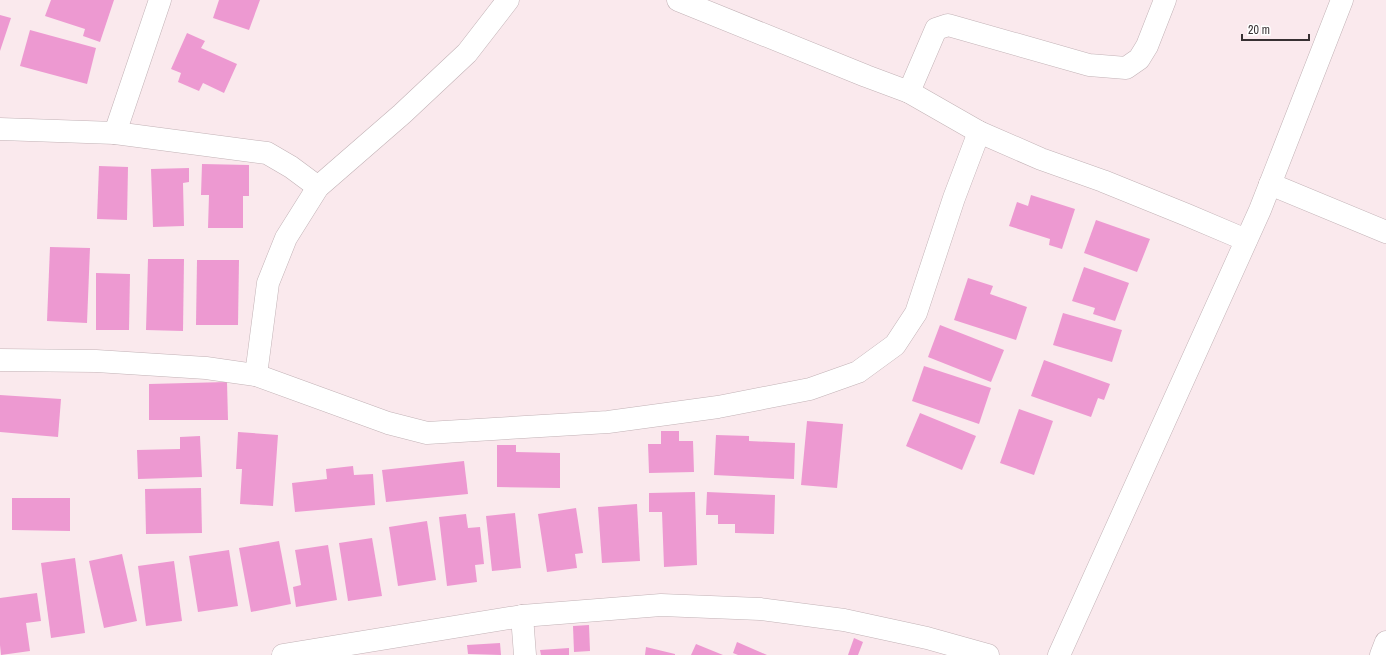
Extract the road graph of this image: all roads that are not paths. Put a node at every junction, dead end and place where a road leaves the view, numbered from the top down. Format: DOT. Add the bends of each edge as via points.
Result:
graph roads {
  1 [pos="160,0"];
  2 [pos="508,0"];
  3 [pos="678,0"];
  4 [pos="1165,0"];
  5 [pos="1342,0"];
  6 [pos="909,92"];
  7 [pos="0,129"];
  8 [pos="979,132"];
  9 [pos="115,133"];
  10 [pos="1270,184"];
  11 [pos="318,187"];
  12 [pos="1386,232"];
  13 [pos="1246,240"];
  14 [pos="0,360"];
  15 [pos="256,375"];
  16 [pos="522,616"];
  17 [pos="1386,642"];
  18 [pos="283,655"];
  19 [pos="526,655"];
  20 [pos="988,655"];
  21 [pos="1059,655"];
  22 [pos="1381,655"];
  1 -- 9 [label="street"];
  2 -- 11 [label="street" via="467,53"];
  3 -- 6 [label="street"];
  4 -- 6 [label="street" via="1147,46 1139,59 1126,68 1089,65 948,25 936,29"];
  5 -- 10 [label="street"];
  6 -- 8 [label="street"];
  7 -- 9 [label="street"];
  8 -- 13 [label="street"];
  8 -- 15 [label="street" via="916,313 908,326 895,345 858,372 810,389 718,408 608,422 427,433 388,423"];
  9 -- 11 [label="street" via="267,154 292,167"];
  10 -- 12 [label="street"];
  10 -- 13 [label="street"];
  11 -- 15 [label="street" via="286,238 268,283"];
  13 -- 21 [label="street"];
  14 -- 15 [label="street" via="96,361 206,368"];
  16 -- 18 [label="street"];
  16 -- 19 [label="street"];
  16 -- 20 [label="street" via="661,605 760,609 852,622 927,638"];
  17 -- 22 [label="street"];
}
